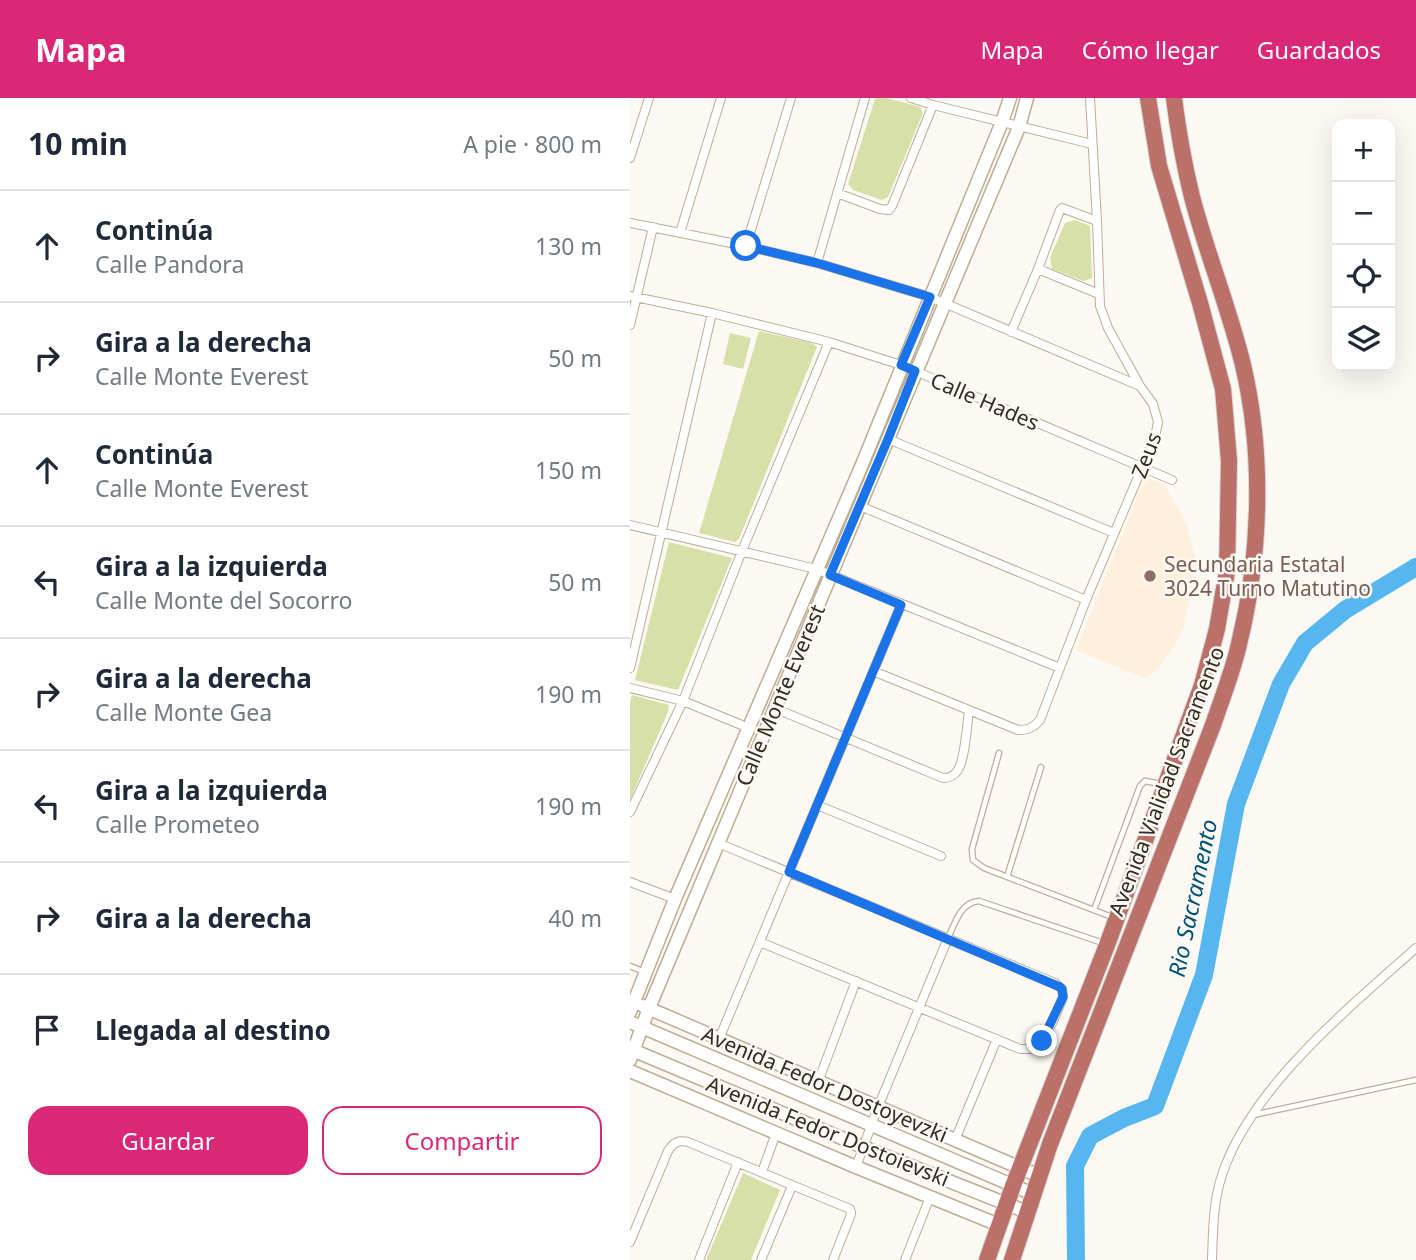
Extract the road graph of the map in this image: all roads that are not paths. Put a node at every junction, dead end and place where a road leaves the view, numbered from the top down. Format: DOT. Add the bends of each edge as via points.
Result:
graph roads {
  1 [pos="649,98"];
  2 [pos="721,98"];
  3 [pos="791,98"];
  4 [pos="865,98"];
  5 [pos="911,98"];
  6 [pos="1010,98"];
  7 [pos="1027,98"];
  8 [pos="1090,98"];
  9 [pos="1148,98"];
  10 [pos="1174,98"];
  11 [pos="933,105"];
  12 [pos="1002,122"];
  13 [pos="1019,127"];
  14 [pos="1092,144"];
  15 [pos="630,158"];
  16 [pos="837,192"];
  17 [pos="1097,221"];
  18 [pos="630,223"];
  19 [pos="653,227"];
  20 [pos="680,233"];
  21 [pos="746,246"];
  22 [pos="817,263"];
  23 [pos="1038,269"];
  24 [pos="1099,294"];
  25 [pos="633,296"];
  26 [pos="930,297"];
  27 [pos="944,303"];
  28 [pos="712,313"];
  29 [pos="630,325"];
  30 [pos="1011,332"];
  31 [pos="829,342"];
  32 [pos="901,365"];
  33 [pos="915,371"];
  34 [pos="1140,386"];
  35 [pos="888,439"];
  36 [pos="1142,468"];
  37 [pos="1172,480"];
  38 [pos="860,506"];
  39 [pos="630,525"];
  40 [pos="662,532"];
  41 [pos="1114,533"];
  42 [pos="742,551"];
  43 [pos="816,569"];
  44 [pos="830,575"];
  45 [pos="1086,600"];
  46 [pos="901,605"];
  47 [pos="630,668"];
  48 [pos="1060,668"];
  49 [pos="873,671"];
  50 [pos="630,688"];
  51 [pos="683,701"];
  52 [pos="774,708"];
  53 [pos="969,711"];
  54 [pos="749,728"];
  55 [pos="845,738"];
  56 [pos="999,753"];
  57 [pos="1041,767"];
  58 [pos="1165,785"];
  59 [pos="817,805"];
  60 [pos="630,812"];
  61 [pos="718,843"];
  62 [pos="941,856"];
  63 [pos="789,872"];
  64 [pos="1007,877"];
  65 [pos="630,882"];
  66 [pos="675,899"];
  67 [pos="1094,911"];
  68 [pos="1116,919"];
  69 [pos="948,938"];
  70 [pos="760,942"];
  71 [pos="1107,945"];
  72 [pos="1416,947"];
  73 [pos="630,966"];
  74 [pos="646,972"];
  75 [pos="856,981"];
  76 [pos="631,1005"];
  77 [pos="649,1008"];
  78 [pos="920,1008"];
  79 [pos="636,1025"];
  80 [pos="997,1039"];
  81 [pos="719,1040"];
  82 [pos="631,1053"];
  83 [pos="630,1071"];
  84 [pos="1416,1080"];
  85 [pos="818,1082"];
  86 [pos="878,1107"];
  87 [pos="1252,1115"];
  88 [pos="872,1125"];
  89 [pos="776,1133"];
  90 [pos="955,1140"];
  91 [pos="863,1147"];
  92 [pos="738,1162"];
  93 [pos="856,1167"];
  94 [pos="1020,1168"];
  95 [pos="762,1172"];
  96 [pos="1039,1176"];
  97 [pos="792,1186"];
  98 [pos="1013,1186"];
  99 [pos="1033,1194"];
  100 [pos="930,1197"];
  101 [pos="1007,1204"];
  102 [pos="1027,1212"];
  103 [pos="999,1225"];
  104 [pos="630,1241"];
  105 [pos="699,1260"];
  106 [pos="761,1260"];
  107 [pos="832,1260"];
  108 [pos="905,1260"];
  109 [pos="987,1260"];
  110 [pos="1012,1260"];
  111 [pos="1212,1260"];
  1 -- 15 [label="street"];
  2 -- 20 [label="street"];
  3 -- 21 [label="street"];
  4 -- 16 [label="street"];
  5 -- 11 [label="street"];
  6 -- 12 [label="street, Calle Monte Everest"];
  7 -- 13 [label="street, Calle Monte Everest"];
  8 -- 14 [label="street, Zeus"];
  9 -- 58 [label="highway, Avenida Vialidad Sacramento" via="1159,166 1223,389 1229,461 1222,607 1202,685"];
  10 -- 96 [label="highway, Avenida Vialidad Sacramento" via="1193,199 1247,383 1257,475 1252,573 1240,644 1217,713"];
  11 -- 12 [label="street"];
  11 -- 16 [label="street" via="889,210"];
  12 -- 13 [label="street"];
  12 -- 26 [label="street, Calle Monte Everest"];
  13 -- 14 [label="street"];
  13 -- 27 [label="street, Calle Monte Everest"];
  14 -- 17 [label="street, Zeus"];
  16 -- 22 [label="street"];
  17 -- 23 [label="street" via="1061,209"];
  17 -- 24 [label="street, Zeus"];
  18 -- 19 [label="street"];
  19 -- 20 [label="street"];
  19 -- 25 [label="street"];
  20 -- 21 [label="street"];
  21 -- 22 [label="street"];
  22 -- 26 [label="street"];
  23 -- 24 [label="street"];
  23 -- 30 [label="street"];
  24 -- 34 [label="street, Zeus" via="1108,328"];
  25 -- 28 [label="street, Calle Hades"];
  25 -- 29 [label="street"];
  26 -- 27 [label="street"];
  26 -- 32 [label="street, Calle Monte Everest"];
  27 -- 30 [label="street"];
  27 -- 33 [label="street, Calle Monte Everest"];
  28 -- 31 [label="street, Calle Hades"];
  28 -- 40 [label="street"];
  30 -- 34 [label="street"];
  31 -- 32 [label="street, Calle Hades"];
  31 -- 42 [label="street"];
  32 -- 33 [label="street, Calle Hades"];
  32 -- 43 [label="street, Calle Monte Everest"];
  33 -- 35 [label="street, Calle Monte Everest"];
  33 -- 36 [label="street, Calle Hades"];
  34 -- 36 [label="street, Zeus" via="1153,404 1158,422"];
  35 -- 38 [label="street, Calle Monte Everest"];
  35 -- 41 [label="street"];
  36 -- 37 [label="street, Calle Hades"];
  36 -- 41 [label="street, Zeus"];
  38 -- 44 [label="street, Calle Monte Everest"];
  38 -- 45 [label="street"];
  39 -- 40 [label="street"];
  40 -- 42 [label="street"];
  40 -- 47 [label="street"];
  41 -- 45 [label="street, Zeus"];
  42 -- 43 [label="street"];
  42 -- 51 [label="street"];
  43 -- 44 [label="street"];
  43 -- 54 [label="street, Calle Monte Everest"];
  44 -- 46 [label="street"];
  44 -- 52 [label="street, Calle Monte Everest"];
  45 -- 48 [label="street, Zeus"];
  46 -- 48 [label="street"];
  46 -- 49 [label="street"];
  48 -- 53 [label="street, Zeus" via="1040,720 1027,730"];
  49 -- 53 [label="street"];
  49 -- 55 [label="street"];
  50 -- 51 [label="street"];
  51 -- 54 [label="street"];
  51 -- 60 [label="street"];
  52 -- 55 [label="street"];
  52 -- 61 [label="street, Calle Monte Everest"];
  53 -- 55 [label="street" via="961,764 947,779"];
  54 -- 66 [label="street, Calle Monte Everest"];
  55 -- 59 [label="street"];
  56 -- 64 [label="lane" via="972,855 984,868"];
  57 -- 64 [label="lane"];
  58 -- 67 [label="lane" via="1145,781 1140,786"];
  58 -- 68 [label="highway, Avenida Vialidad Sacramento"];
  59 -- 62 [label="street"];
  59 -- 63 [label="street"];
  61 -- 63 [label="street"];
  61 -- 77 [label="street, Calle Monte Everest"];
  63 -- 69 [label="street"];
  63 -- 70 [label="street"];
  64 -- 67 [label="lane"];
  65 -- 66 [label="street"];
  66 -- 74 [label="street, Calle Monte Everest"];
  67 -- 68 [label="lane"];
  68 -- 71 [label="highway, Avenida Vialidad Sacramento"];
  69 -- 71 [label="lane" via="967,904 979,901"];
  69 -- 78 [label="street"];
  69 -- 80 [label="street" via="1062,989 1063,997 1035,1047 1020,1049"];
  70 -- 75 [label="street"];
  70 -- 81 [label="street"];
  71 -- 94 [label="highway, Avenida Vialidad Sacramento"];
  72 -- 87 [label="street" via="1316,1040"];
  73 -- 74 [label="lane"];
  74 -- 76 [label="street, Calle Monte Everest"];
  75 -- 78 [label="street"];
  75 -- 85 [label="street"];
  76 -- 77 [label="street, Avenida Fedor Dostoyevzki"];
  77 -- 79 [label="street, Calle Monte Everest"];
  77 -- 81 [label="street, Avenida Fedor Dostoyevzki"];
  78 -- 80 [label="street"];
  78 -- 86 [label="street"];
  79 -- 82 [label="street, Calle Monte Everest"];
  79 -- 88 [label="street, Avenida Fedor Dostoyevzki"];
  80 -- 90 [label="street"];
  81 -- 85 [label="street, Avenida Fedor Dostoyevzki"];
  82 -- 91 [label="street, Avenida Fedor Dostoievski"];
  83 -- 89 [label="street"];
  84 -- 87 [label="lane"];
  85 -- 86 [label="street, Avenida Fedor Dostoyevzki"];
  86 -- 88 [label="street"];
  86 -- 90 [label="street, Avenida Fedor Dostoyevzki"];
  87 -- 111 [label="street" via="1233,1145 1222,1177"];
  88 -- 91 [label="street"];
  88 -- 98 [label="street, Avenida Fedor Dostoyevzki"];
  89 -- 93 [label="street"];
  89 -- 95 [label="street"];
  90 -- 94 [label="street, Avenida Fedor Dostoyevzki"];
  91 -- 93 [label="street"];
  91 -- 101 [label="street, Avenida Fedor Dostoievski"];
  92 -- 95 [label="street"];
  92 -- 104 [label="street" via="688,1142 672,1145"];
  92 -- 105 [label="street"];
  93 -- 100 [label="street"];
  94 -- 96 [label="street"];
  94 -- 98 [label="highway, Avenida Vialidad Sacramento"];
  95 -- 97 [label="street"];
  96 -- 99 [label="highway, Avenida Vialidad Sacramento"];
  97 -- 106 [label="street"];
  97 -- 107 [label="street" via="851,1210"];
  98 -- 99 [label="street"];
  98 -- 101 [label="highway, Avenida Vialidad Sacramento"];
  99 -- 102 [label="highway, Avenida Vialidad Sacramento"];
  100 -- 103 [label="street"];
  100 -- 108 [label="street"];
  101 -- 102 [label="street, Avenida Fedor Dostoievski"];
  101 -- 103 [label="highway, Avenida Vialidad Sacramento"];
  102 -- 110 [label="highway, Avenida Vialidad Sacramento"];
  103 -- 109 [label="highway, Avenida Vialidad Sacramento"];
}
